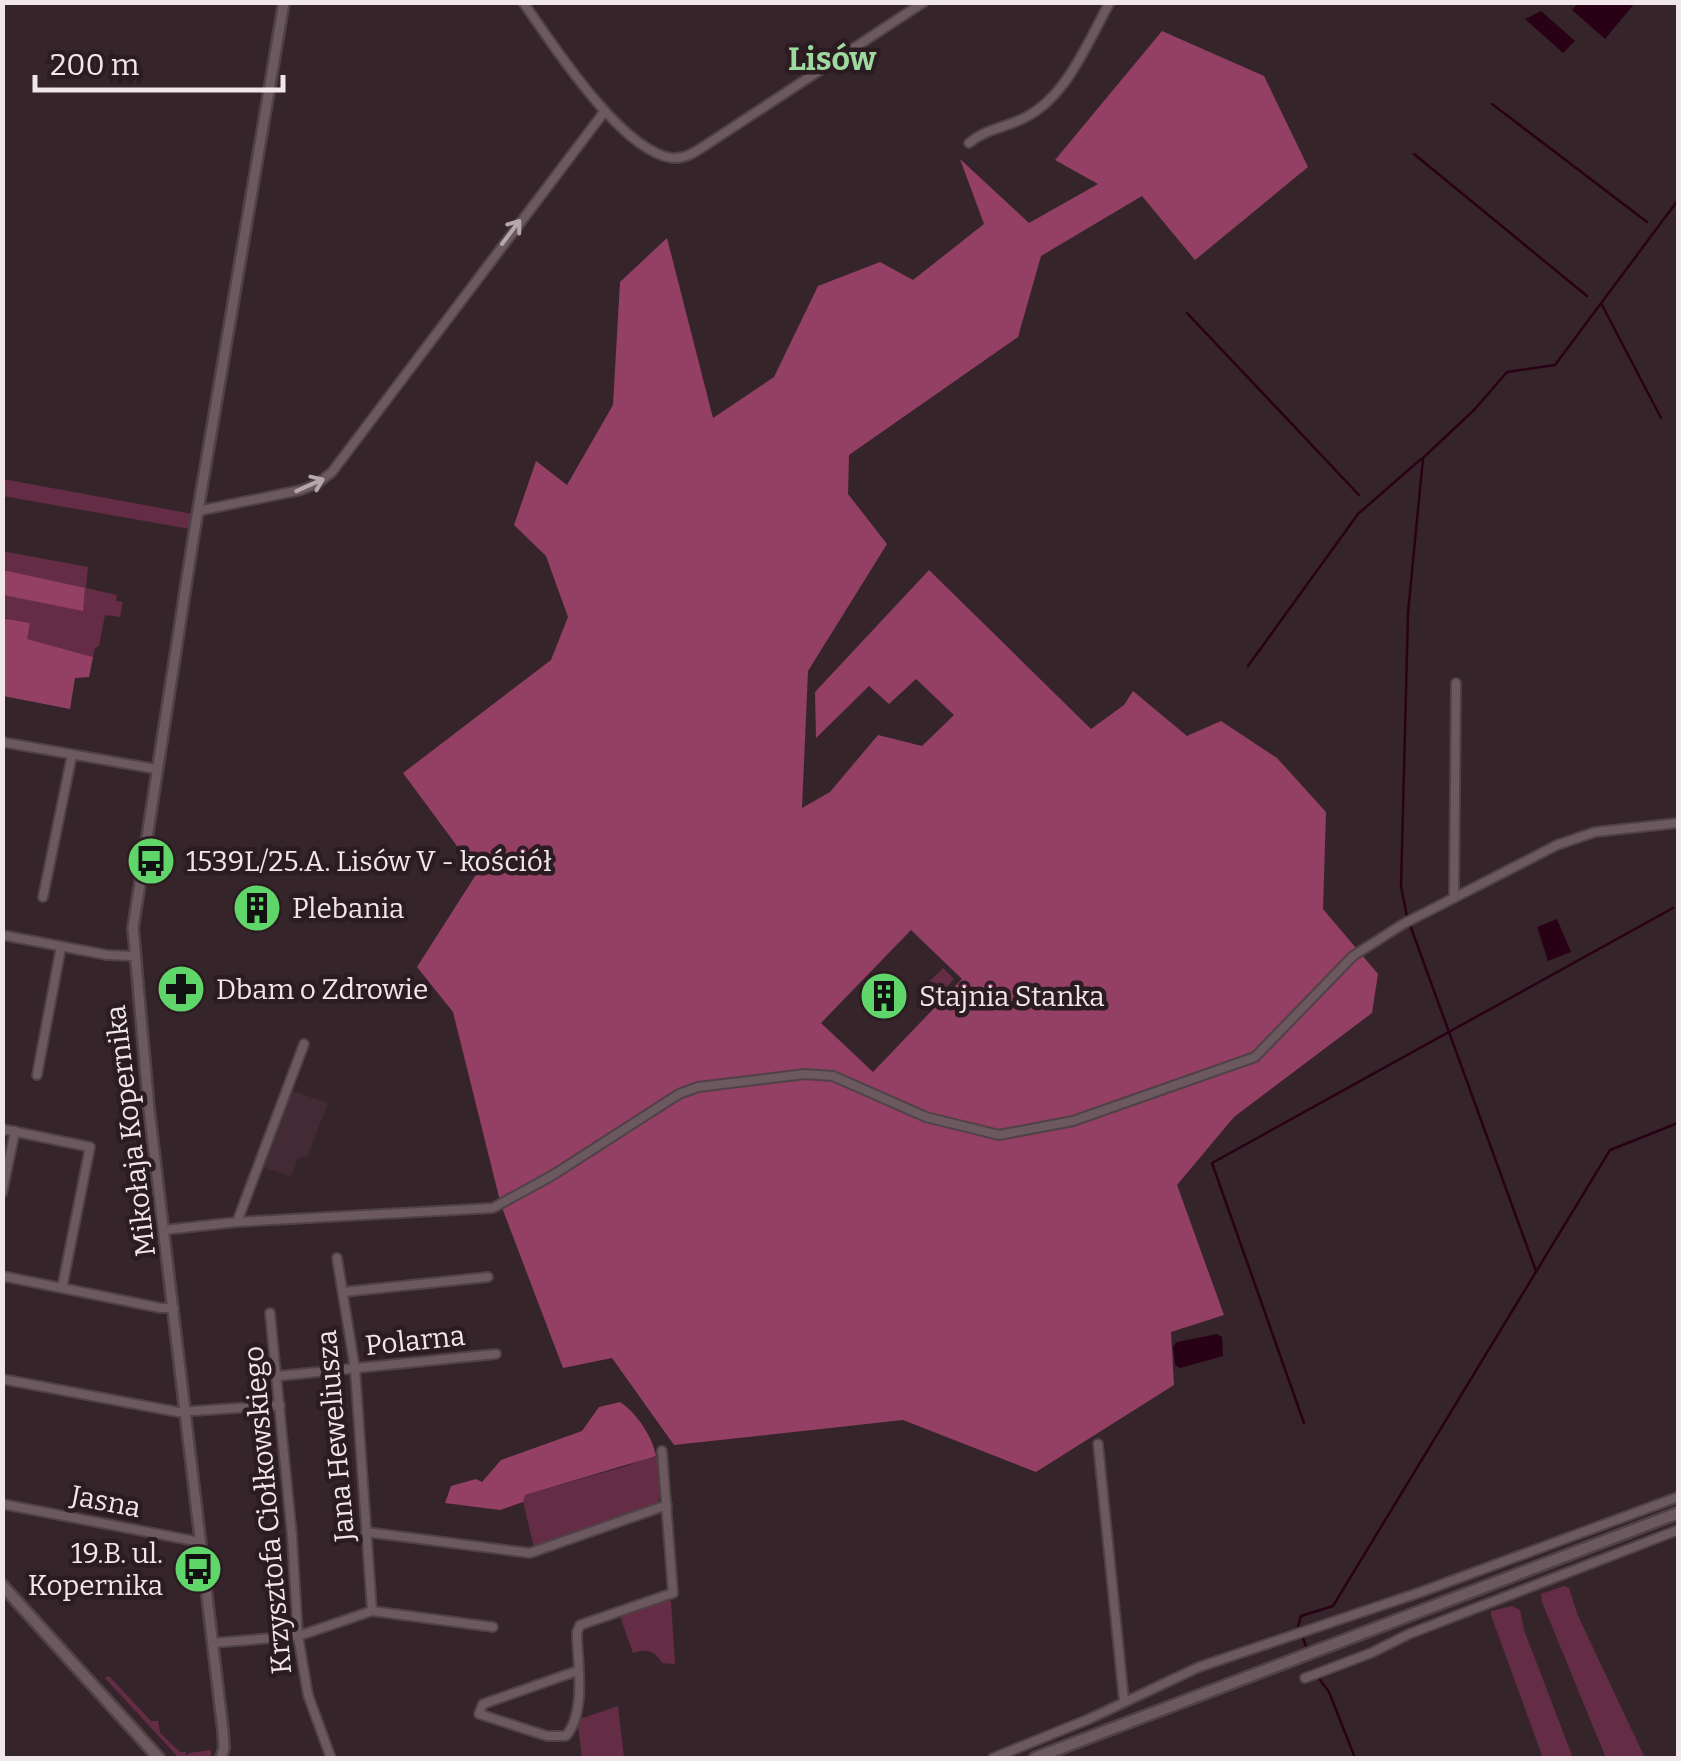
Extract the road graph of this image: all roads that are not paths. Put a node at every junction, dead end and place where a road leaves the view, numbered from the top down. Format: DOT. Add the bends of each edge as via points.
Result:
graph roads {
  1 [pos="284,2"];
  2 [pos="523,2"];
  3 [pos="924,2"];
  4 [pos="1110,2"];
  5 [pos="604,112"];
  6 [pos="969,143"];
  7 [pos="198,511"];
  8 [pos="1456,683"];
  9 [pos="2,742"];
  10 [pos="72,755"];
  11 [pos="156,770"];
  12 [pos="1678,823"];
  13 [pos="43,897"];
  14 [pos="1454,898"];
  15 [pos="2,935"];
  16 [pos="61,946"];
  17 [pos="133,956"];
  18 [pos="304,1044"];
  19 [pos="36,1075"];
  20 [pos="2,1129"];
  21 [pos="15,1131"];
  22 [pos="2,1193"];
  23 [pos="237,1222"];
  24 [pos="164,1230"];
  25 [pos="337,1258"];
  26 [pos="2,1276"];
  27 [pos="488,1278"];
  28 [pos="62,1288"];
  29 [pos="343,1292"];
  30 [pos="174,1308"];
  31 [pos="270,1312"];
  32 [pos="496,1354"];
  33 [pos="354,1369"];
  34 [pos="278,1376"];
  35 [pos="2,1379"];
  36 [pos="280,1405"];
  37 [pos="186,1412"];
  38 [pos="1098,1444"];
  39 [pos="662,1451"];
  40 [pos="1678,1496"];
  41 [pos="2,1504"];
  42 [pos="667,1506"];
  43 [pos="1678,1513"];
  44 [pos="1678,1530"];
  45 [pos="366,1532"];
  46 [pos="200,1542"];
  47 [pos="2,1586"];
  48 [pos="372,1610"];
  49 [pos="493,1626"];
  50 [pos="298,1636"];
  51 [pos="212,1644"];
  52 [pos="577,1672"];
  53 [pos="1305,1678"];
  54 [pos="1154,1687"];
  55 [pos="1124,1701"];
  56 [pos="1163,1710"];
  57 [pos="225,1755"];
  58 [pos="160,1758"];
  59 [pos="331,1758"];
  60 [pos="993,1758"];
  61 [pos="1036,1758"];
  1 -- 7 [label="street, Mikołaja Kopernika"];
  2 -- 5 [label="street"];
  3 -- 5 [label="street" via="692,154 662,155"];
  4 -- 6 [label="street" via="1059,91 1025,118"];
  7 -- 5 [label="street, one-way" via="309,487 332,472"];
  7 -- 11 [label="street, Mikołaja Kopernika"];
  8 -- 14 [label="street"];
  9 -- 10 [label="street"];
  10 -- 11 [label="street"];
  10 -- 13 [label="street"];
  11 -- 17 [label="street, Mikołaja Kopernika"];
  12 -- 14 [label="street" via="1595,832"];
  14 -- 23 [label="street" via="1354,956 1254,1057 1074,1121 999,1135 926,1116 833,1076 806,1074 679,1094 492,1208"];
  15 -- 16 [label="street"];
  16 -- 17 [label="street"];
  16 -- 19 [label="street"];
  17 -- 24 [label="street, Mikołaja Kopernika"];
  18 -- 23 [label="street"];
  20 -- 21 [label="street"];
  21 -- 22 [label="street"];
  21 -- 28 [label="street" via="90,1147"];
  23 -- 24 [label="street"];
  24 -- 30 [label="street, Mikołaja Kopernika"];
  25 -- 29 [label="street, Jana Heweliusza"];
  26 -- 28 [label="street"];
  27 -- 29 [label="street"];
  28 -- 30 [label="street"];
  29 -- 33 [label="street, Jana Heweliusza"];
  30 -- 37 [label="street, Mikołaja Kopernika"];
  31 -- 34 [label="street, Krzysztofa Ciołkowskiego"];
  32 -- 33 [label="street, Polarna"];
  33 -- 34 [label="street, Polarna"];
  33 -- 45 [label="street, Jana Heweliusza"];
  34 -- 36 [label="street, Krzysztofa Ciołkowskiego"];
  35 -- 37 [label="street"];
  36 -- 37 [label="street"];
  36 -- 50 [label="street, Krzysztofa Ciołkowskiego"];
  37 -- 46 [label="street, Mikołaja Kopernika"];
  38 -- 55 [label="street"];
  39 -- 42 [label="street"];
  40 -- 54 [label="street"];
  41 -- 46 [label="street, Jasna"];
  42 -- 45 [label="street" via="530,1553"];
  42 -- 52 [label="street" via="673,1593 580,1625"];
  43 -- 56 [label="main road"];
  44 -- 53 [label="street"];
  45 -- 48 [label="street, Jana Heweliusza"];
  46 -- 51 [label="street, Mikołaja Kopernika"];
  47 -- 58 [label="main road"];
  48 -- 49 [label="street"];
  48 -- 50 [label="street"];
  50 -- 51 [label="street"];
  50 -- 59 [label="street, Krzysztofa Ciołkowskiego" via="308,1695"];
  51 -- 57 [label="street, Mikołaja Kopernika"];
  52 -- 52 [label="street" via="571,1730 557,1738 479,1714 483,1704"];
  54 -- 55 [label="street"];
  54 -- 56 [label="street"];
  55 -- 60 [label="street"];
  56 -- 61 [label="main road"];
}
